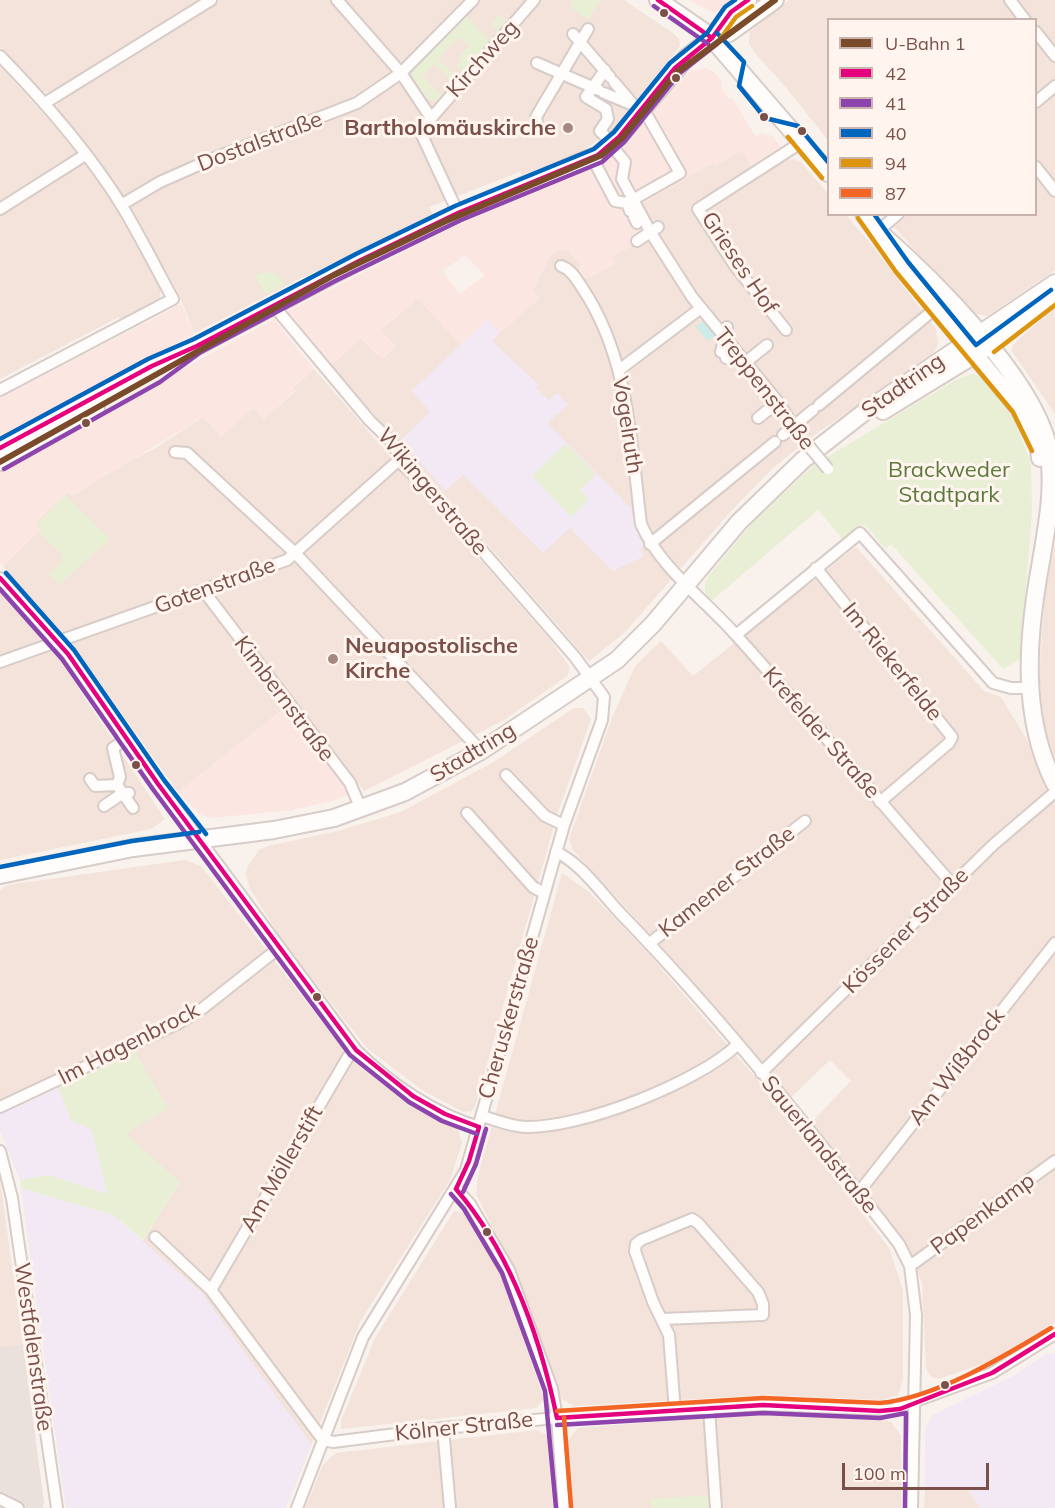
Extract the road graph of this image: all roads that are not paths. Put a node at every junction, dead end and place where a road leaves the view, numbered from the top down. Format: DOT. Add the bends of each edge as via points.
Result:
graph roads {
  1 [pos="211,0"];
  2 [pos="337,0"];
  3 [pos="473,0"];
  4 [pos="534,0"];
  5 [pos="658,0"];
  6 [pos="748,0"];
  7 [pos="775,0"];
  8 [pos="1010,0"];
  9 [pos="1024,18"];
  10 [pos="588,29"];
  11 [pos="1037,34"];
  12 [pos="577,38"];
  13 [pos="712,38"];
  14 [pos="0,56"];
  15 [pos="1055,56"];
  16 [pos="537,63"];
  17 [pos="401,73"];
  18 [pos="562,74"];
  19 [pos="610,76"];
  20 [pos="1055,86"];
  21 [pos="598,90"];
  22 [pos="1037,100"];
  23 [pos="45,103"];
  24 [pos="648,117"];
  25 [pos="430,118"];
  26 [pos="537,123"];
  27 [pos="604,135"];
  28 [pos="802,142"];
  29 [pos="616,152"];
  30 [pos="85,155"];
  31 [pos="596,165"];
  32 [pos="1037,169"];
  33 [pos="827,172"];
  34 [pos="1055,191"];
  35 [pos="121,205"];
  36 [pos="0,209"];
  37 [pos="458,213"];
  38 [pos="866,216"];
  39 [pos="896,216"];
  40 [pos="639,221"];
  41 [pos="878,231"];
  42 [pos="561,267"];
  43 [pos="1055,283"];
  44 [pos="1055,296"];
  45 [pos="273,305"];
  46 [pos="936,308"];
  47 [pos="705,313"];
  48 [pos="724,327"];
  49 [pos="786,330"];
  50 [pos="977,344"];
  51 [pos="767,345"];
  52 [pos="197,346"];
  53 [pos="746,362"];
  54 [pos="619,370"];
  55 [pos="0,390"];
  56 [pos="778,402"];
  57 [pos="1038,415"];
  58 [pos="758,418"];
  59 [pos="1055,427"];
  60 [pos="795,430"];
  61 [pos="1048,447"];
  62 [pos="0,448"];
  63 [pos="175,452"];
  64 [pos="400,459"];
  65 [pos="0,462"];
  66 [pos="828,469"];
  67 [pos="1054,476"];
  68 [pos="650,544"];
  69 [pos="294,553"];
  70 [pos="1040,566"];
  71 [pos="816,568"];
  72 [pos="0,578"];
  73 [pos="686,586"];
  74 [pos="203,590"];
  75 [pos="736,635"];
  76 [pos="58,642"];
  77 [pos="0,662"];
  78 [pos="591,679"];
  79 [pos="1030,688"];
  80 [pos="126,739"];
  81 [pos="481,751"];
  82 [pos="506,776"];
  83 [pos="90,779"];
  84 [pos="1055,784"];
  85 [pos="124,791"];
  86 [pos="1055,792"];
  87 [pos="880,802"];
  88 [pos="104,806"];
  89 [pos="133,808"];
  90 [pos="361,809"];
  91 [pos="467,813"];
  92 [pos="805,821"];
  93 [pos="564,825"];
  94 [pos="200,839"];
  95 [pos="556,852"];
  96 [pos="0,875"];
  97 [pos="953,885"];
  98 [pos="544,893"];
  99 [pos="650,943"];
  100 [pos="1055,943"];
  101 [pos="279,948"];
  102 [pos="737,1045"];
  103 [pos="356,1050"];
  104 [pos="761,1073"];
  105 [pos="0,1107"];
  106 [pos="480,1122"];
  107 [pos="0,1151"];
  108 [pos="1055,1161"];
  109 [pos="456,1189"];
  110 [pos="859,1192"];
  111 [pos="155,1238"];
  112 [pos="910,1266"];
  113 [pos="211,1290"];
  114 [pos="662,1318"];
  115 [pos="1054,1335"];
  116 [pos="914,1404"];
  117 [pos="709,1409"];
  118 [pos="675,1411"];
  119 [pos="557,1418"];
  120 [pos="443,1428"];
  121 [pos="323,1440"];
  122 [pos="0,1499"];
  123 [pos="18,1508"];
  124 [pos="57,1508"];
  125 [pos="297,1508"];
  126 [pos="450,1508"];
  127 [pos="564,1508"];
  128 [pos="716,1508"];
  129 [pos="912,1508"];
  1 -- 23 [label="street"];
  2 -- 17 [label="street"];
  3 -- 17 [label="street, Dostalstraße"];
  4 -- 25 [label="street, Kirchweg"];
  5 -- 13 [label="street"];
  6 -- 13 [label="street" via="731,12"];
  7 -- 13 [label="street" via="729,33"];
  8 -- 9 [label="street"];
  10 -- 12 [label="street"];
  11 -- 15 [label="street"];
  12 -- 18 [label="street"];
  12 -- 19 [label="street"];
  13 -- 28 [label="street"];
  13 -- 37 [label="street" via="675,68 619,137 598,155"];
  14 -- 23 [label="street"];
  16 -- 18 [label="street"];
  17 -- 25 [label="street"];
  17 -- 35 [label="street, Dostalstraße" via="348,107 212,159"];
  18 -- 21 [label="street"];
  18 -- 26 [label="street" via="536,117"];
  19 -- 21 [label="street"];
  19 -- 21 [label="street" via="633,105"];
  20 -- 22 [label="street"];
  21 -- 27 [label="street" via="586,97 604,107 608,114 600,131"];
  23 -- 30 [label="street"];
  24 -- 40 [label="street" via="680,173"];
  25 -- 37 [label="street" via="420,130"];
  28 -- 33 [label="street"];
  28 -- 49 [label="street, Grieses Hof" via="698,208 735,266"];
  29 -- 40 [label="street" via="625,162 622,179"];
  30 -- 35 [label="street"];
  30 -- 36 [label="street"];
  31 -- 40 [label="street, Treppenstraße" via="615,201"];
  32 -- 34 [label="street"];
  35 -- 55 [label="street" via="173,299"];
  37 -- 45 [label="street"];
  38 -- 41 [label="street"];
  39 -- 41 [label="street"];
  40 -- 47 [label="street, Treppenstraße"];
  41 -- 46 [label="street"];
  41 -- 50 [label="street" via="910,259"];
  42 -- 54 [label="street, Vogelruth" via="570,272 597,311"];
  43 -- 50 [label="street, Stadtring"];
  44 -- 50 [label="street, Stadtring"];
  45 -- 52 [label="street"];
  45 -- 64 [label="street, Wikingerstraße" via="392,442"];
  46 -- 50 [label="street"];
  46 -- 60 [label="street" via="816,407"];
  47 -- 48 [label="street"];
  47 -- 48 [label="street, Treppenstraße"];
  47 -- 54 [label="street, Treppenstraße"];
  48 -- 53 [label="street, Treppenstraße"];
  48 -- 53 [label="street" via="724,355"];
  50 -- 57 [label="street"];
  50 -- 61 [label="street"];
  50 -- 73 [label="street, Stadtring" via="867,410 781,479"];
  51 -- 53 [label="street"];
  52 -- 62 [label="street"];
  52 -- 65 [label="street" via="156,375"];
  53 -- 56 [label="street, Treppenstraße"];
  54 -- 68 [label="street, Vogelruth" via="641,524"];
  56 -- 58 [label="street"];
  56 -- 60 [label="street, Treppenstraße"];
  57 -- 59 [label="street"];
  57 -- 61 [label="street"];
  60 -- 66 [label="street, Treppenstraße, bridge"];
  60 -- 68 [label="street"];
  61 -- 67 [label="street"];
  61 -- 70 [label="street" via="1042,477"];
  63 -- 69 [label="street" via="187,453"];
  64 -- 69 [label="street, Gotenstraße"];
  64 -- 78 [label="street, Wikingerstraße"];
  67 -- 70 [label="street"];
  68 -- 73 [label="street, Vogelruth"];
  69 -- 74 [label="street, Gotenstraße" via="277,564"];
  69 -- 81 [label="street"];
  70 -- 79 [label="street"];
  71 -- 75 [label="street"];
  71 -- 79 [label="street" via="860,533 993,683"];
  71 -- 87 [label="street, Im Riekerfelde" via="952,737"];
  72 -- 76 [label="street"];
  73 -- 75 [label="street, Krefelder Straße"];
  73 -- 78 [label="street, Stadtring" via="624,653"];
  74 -- 76 [label="street, Gotenstraße"];
  74 -- 90 [label="street, Kimbernstraße" via="350,783"];
  75 -- 87 [label="street, Krefelder Straße"];
  76 -- 77 [label="street, Gotenstraße"];
  76 -- 80 [label="street"];
  78 -- 81 [label="street, Stadtring"];
  78 -- 93 [label="street, Cheruskerstraße" via="604,697 603,711"];
  79 -- 84 [label="street" via="1033,726"];
  80 -- 85 [label="street" via="113,748"];
  80 -- 94 [label="street"];
  81 -- 90 [label="street, Stadtring" via="405,792"];
  82 -- 93 [label="street" via="545,816"];
  83 -- 85 [label="street" via="95,786"];
  85 -- 88 [label="street"];
  85 -- 89 [label="street"];
  86 -- 97 [label="street, Kössener Straße"];
  87 -- 97 [label="street, Krefelder Straße"];
  90 -- 94 [label="street, Stadtring" via="300,826"];
  91 -- 98 [label="street" via="533,887"];
  92 -- 99 [label="street, Kamener Straße"];
  93 -- 95 [label="street, Cheruskerstraße"];
  94 -- 96 [label="street, Stadtring" via="133,848"];
  94 -- 101 [label="street"];
  95 -- 98 [label="street, Cheruskerstraße"];
  95 -- 99 [label="street, Sauerlandstraße" via="575,866"];
  97 -- 104 [label="street, Kössener Straße"];
  98 -- 106 [label="street, Cheruskerstraße"];
  99 -- 102 [label="street, Sauerlandstraße"];
  100 -- 110 [label="street, Am Wißbrock"];
  101 -- 103 [label="street"];
  101 -- 105 [label="street, Im Hagenbrock" via="179,1023"];
  102 -- 104 [label="street, Sauerlandstraße"];
  102 -- 106 [label="street" via="708,1066 598,1115 527,1128"];
  103 -- 106 [label="street" via="418,1098"];
  103 -- 113 [label="street, Am Möllerstift" via="348,1057"];
  104 -- 110 [label="street, Sauerlandstraße"];
  106 -- 109 [label="street, Cheruskerstraße" via="470,1161"];
  107 -- 124 [label="street, Westfalenstraße" via="12,1198"];
  108 -- 112 [label="street, Papenkamp"];
  109 -- 119 [label="street" via="470,1204 509,1270 552,1389"];
  109 -- 121 [label="street, Cheruskerstraße" via="363,1337"];
  110 -- 112 [label="street, Sauerlandstraße" via="899,1244"];
  111 -- 113 [label="street"];
  112 -- 116 [label="street, Sauerlandstraße" via="916,1315"];
  113 -- 121 [label="street"];
  114 -- 114 [label="street" via="635,1251 636,1244 692,1219 758,1292 764,1315"];
  114 -- 118 [label="street" via="670,1345"];
  115 -- 116 [label="street, Kölner Straße" via="992,1373"];
  116 -- 117 [label="street, Kölner Straße" via="880,1410 764,1406"];
  116 -- 129 [label="street, Sauerlandstraße"];
  117 -- 118 [label="street, Kölner Straße"];
  117 -- 128 [label="street"];
  118 -- 119 [label="street, Kölner Straße"];
  119 -- 120 [label="street, Kölner Straße"];
  119 -- 127 [label="street"];
  120 -- 121 [label="street, Kölner Straße"];
  120 -- 126 [label="street"];
  121 -- 125 [label="street, Cheruskerstraße"];
  122 -- 123 [label="street"];
}
